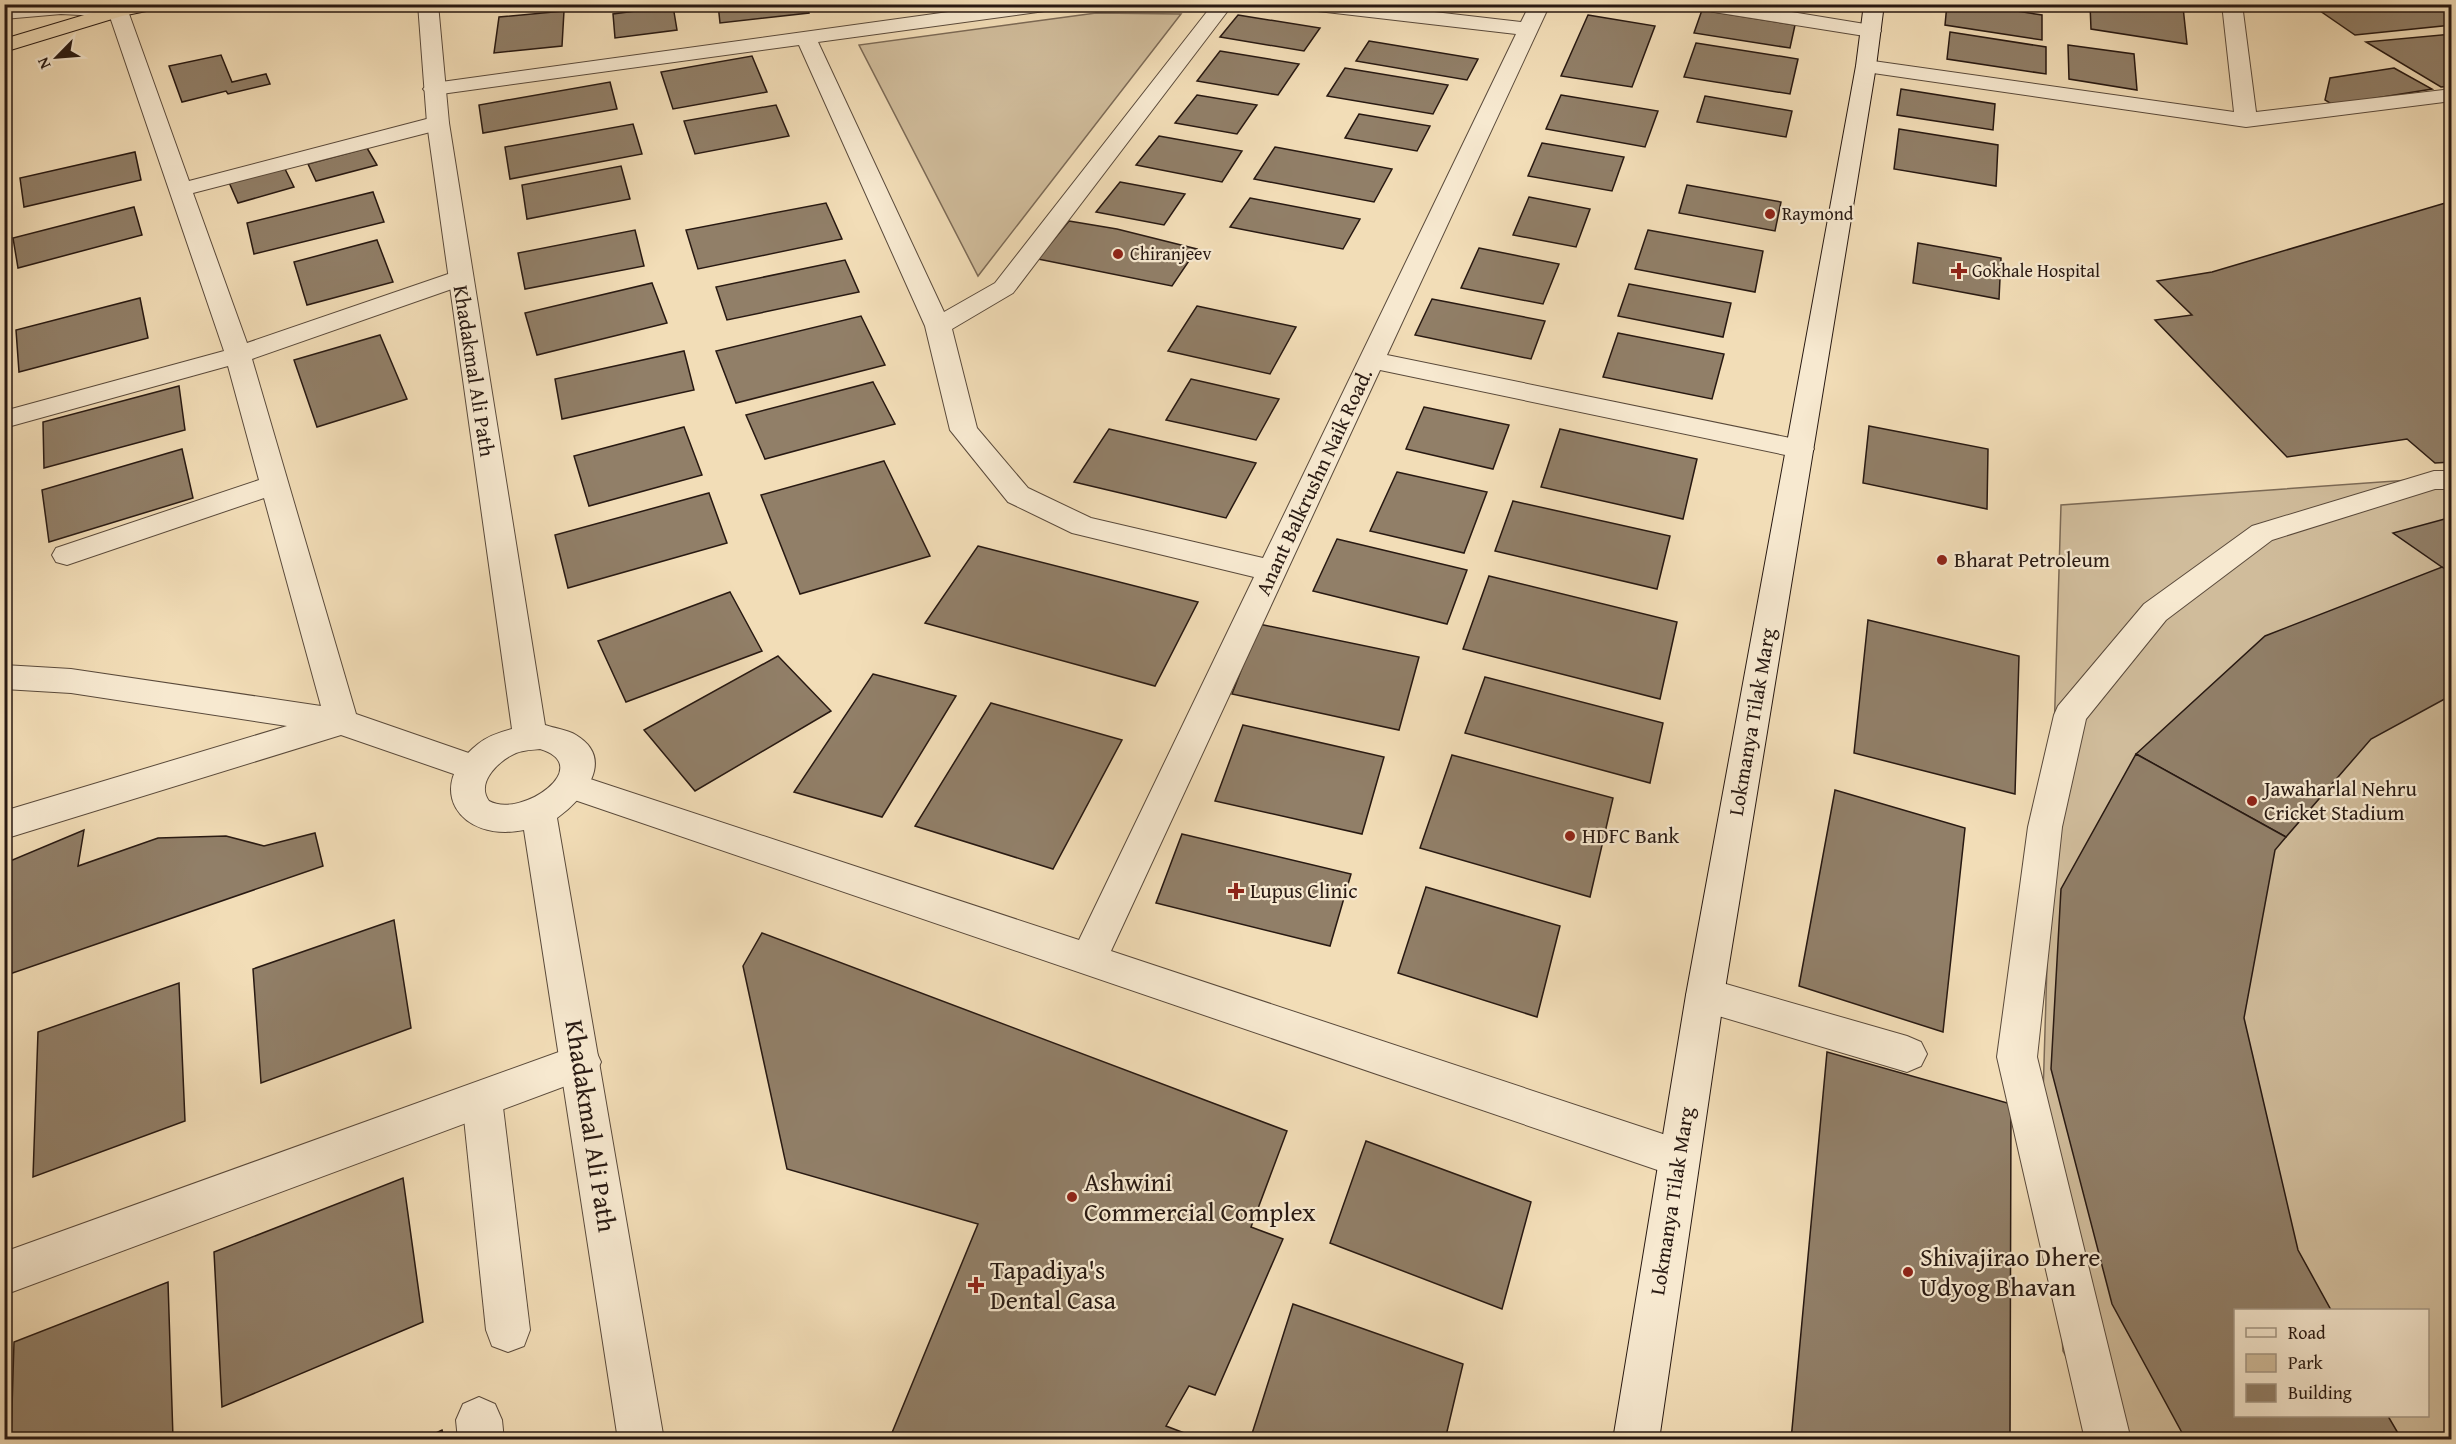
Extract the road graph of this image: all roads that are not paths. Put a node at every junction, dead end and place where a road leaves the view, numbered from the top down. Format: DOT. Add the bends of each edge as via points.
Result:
graph roads {
  1 [pos="154,4"];
  2 [pos="428,4"];
  3 [pos="1052,4"];
  4 [pos="1224,4"];
  5 [pos="1309,4"];
  6 [pos="2232,4"];
  7 [pos="1714,6"];
  8 [pos="1399,10"];
  9 [pos="118,11"];
  10 [pos="4,14"];
  11 [pos="1534,17"];
  12 [pos="1872,18"];
  13 [pos="806,38"];
  14 [pos="4,46"];
  15 [pos="1866,66"];
  16 [pos="434,89"];
  17 [pos="2451,95"];
  18 [pos="2246,120"];
  19 [pos="438,123"];
  20 [pos="179,190"];
  21 [pos="460,278"];
  22 [pos="938,326"];
  23 [pos="238,355"];
  24 [pos="1372,360"];
  25 [pos="4,420"];
  26 [pos="1800,449"];
  27 [pos="2451,480"];
  28 [pos="274,485"];
  29 [pos="67,555"];
  30 [pos="1272,571"];
  31 [pos="4,677"];
  32 [pos="342,722"];
  33 [pos="530,737"];
  34 [pos="474,768"];
  35 [pos="572,786"];
  36 [pos="539,812"];
  37 [pos="4,825"];
  38 [pos="1088,960"];
  39 [pos="1705,995"];
  40 [pos="1907,1054"];
  41 [pos="581,1062"];
  42 [pos="482,1099"];
  43 [pos="1678,1158"];
  44 [pos="4,1274"];
  45 [pos="508,1330"];
  46 [pos="641,1440"];
  47 [pos="1636,1440"];
  48 [pos="2108,1440"];
  1 -- 9 [label="highway"];
  2 -- 16 [label="street, Khadakmal Ali Path"];
  3 -- 13 [label="street"];
  4 -- 22 [label="street" via="1004,288"];
  5 -- 8 [label="street"];
  6 -- 18 [label="street"];
  7 -- 12 [label="street"];
  8 -- 11 [label="street"];
  9 -- 10 [label="street" via="47,7"];
  9 -- 14 [label="highway"];
  9 -- 20 [label="street"];
  11 -- 24 [label="street, Anant Balkrushn Naik Road."];
  12 -- 15 [label="street, Lokmanya Tilak Marg"];
  13 -- 16 [label="street"];
  13 -- 22 [label="street"];
  15 -- 18 [label="street"];
  15 -- 26 [label="street, Lokmanya Tilak Marg"];
  16 -- 19 [label="street, Khadakmal Ali Path"];
  17 -- 18 [label="street"];
  19 -- 20 [label="street"];
  19 -- 21 [label="street, Khadakmal Ali Path"];
  20 -- 23 [label="street"];
  21 -- 23 [label="street"];
  21 -- 33 [label="street, Khadakmal Ali Path"];
  22 -- 30 [label="street" via="964,430 1018,495 1082,526"];
  23 -- 25 [label="street"];
  23 -- 28 [label="street"];
  24 -- 26 [label="street"];
  24 -- 30 [label="street, Anant Balkrushn Naik Road."];
  26 -- 39 [label="street, Lokmanya Tilak Marg"];
  27 -- 48 [label="street" via="2434,480 2262,533 2155,612 2070,715 2045,827 2017,1057"];
  28 -- 29 [label="street"];
  28 -- 32 [label="street"];
  30 -- 38 [label="street, Anant Balkrushn Naik Road."];
  31 -- 32 [label="street" via="71,681"];
  32 -- 34 [label="street"];
  32 -- 37 [label="street"];
  33 -- 34 [label="street" via="508,742"];
  33 -- 35 [label="street" via="557,740 571,749 578,770"];
  34 -- 36 [label="street" via="467,792 479,812 505,819"];
  35 -- 36 [label="street" via="558,801"];
  35 -- 38 [label="street"];
  36 -- 41 [label="street, Khadakmal Ali Path"];
  38 -- 43 [label="street"];
  39 -- 40 [label="street"];
  39 -- 43 [label="street, Lokmanya Tilak Marg"];
  41 -- 42 [label="street"];
  41 -- 46 [label="street, Khadakmal Ali Path"];
  42 -- 44 [label="street"];
  42 -- 45 [label="street"];
  43 -- 47 [label="street, Lokmanya Tilak Marg"];
}
